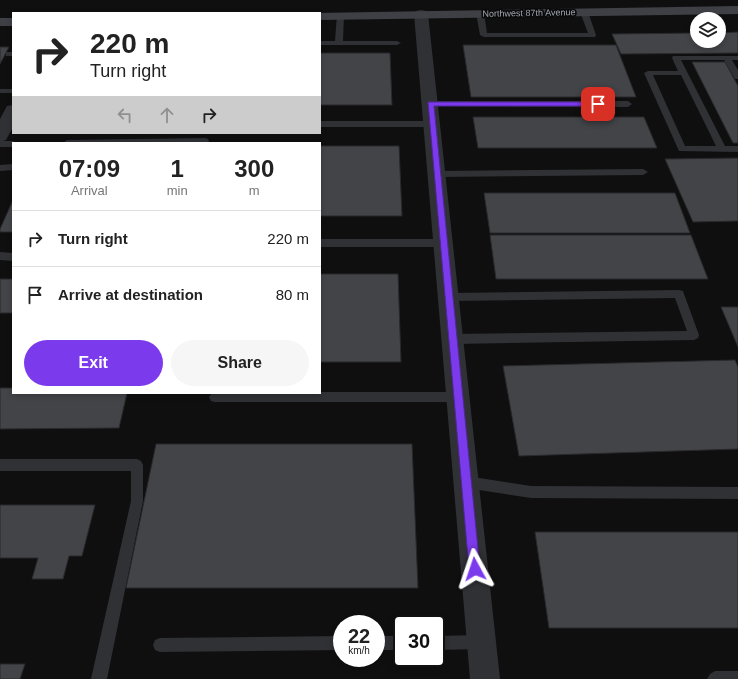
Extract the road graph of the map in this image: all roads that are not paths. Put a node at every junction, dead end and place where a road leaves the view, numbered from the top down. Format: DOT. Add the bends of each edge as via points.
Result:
graph roads {
  1 [pos="738,10"];
  2 [pos="584,12"];
  3 [pos="480,13"];
  4 [pos="421,14"];
  5 [pos="321,16"];
  6 [pos="340,16"];
  7 [pos="0,22"];
  8 [pos="12,22"];
  9 [pos="321,43"];
  10 [pos="339,43"];
  11 [pos="397,43"];
  12 [pos="728,58"];
  13 [pos="738,58"];
  14 [pos="684,73"];
  15 [pos="738,77"];
  16 [pos="0,91"];
  17 [pos="12,91"];
  18 [pos="628,104"];
  19 [pos="12,112"];
  20 [pos="431,114"];
  21 [pos="321,124"];
  22 [pos="0,136"];
  23 [pos="205,141"];
  24 [pos="136,142"];
  25 [pos="0,144"];
  26 [pos="12,144"];
  27 [pos="722,149"];
  28 [pos="738,149"];
  29 [pos="12,167"];
  30 [pos="0,168"];
  31 [pos="643,172"];
  32 [pos="437,174"];
  33 [pos="321,243"];
  34 [pos="443,243"];
  35 [pos="0,256"];
  36 [pos="12,256"];
  37 [pos="449,298"];
  38 [pos="453,339"];
  39 [pos="215,397"];
  40 [pos="458,397"];
  41 [pos="0,465"];
  42 [pos="466,482"];
  43 [pos="738,493"];
  44 [pos="482,642"];
  45 [pos="333,643"];
  46 [pos="445,643"];
  47 [pos="160,645"];
  48 [pos="99,679"];
  49 [pos="485,679"];
  50 [pos="715,679"];
  51 [pos="738,679"];
  1 -- 2 [label="main road, Northwest 87th Avenue"];
  2 -- 3 [label="main road, Northwest 87th Avenue"];
  2 -- 3 [label="lane" via="592,35 484,35"];
  3 -- 4 [label="main road, Northwest 87th Avenue"];
  4 -- 6 [label="main road, Northwest 87th Avenue"];
  4 -- 20 [label="street"];
  5 -- 6 [label="main road, Northwest 87th Avenue"];
  6 -- 10 [label="lane"];
  7 -- 8 [label="main road"];
  9 -- 10 [label="lane"];
  10 -- 11 [label="lane"];
  12 -- 13 [label="lane"];
  12 -- 14 [label="lane" via="676,58"];
  12 -- 15 [label="lane"];
  14 -- 27 [label="lane"];
  14 -- 27 [label="lane" via="648,73 682,150"];
  16 -- 17 [label="lane"];
  18 -- 20 [label="lane"];
  19 -- 22 [label="street"];
  20 -- 21 [label="lane"];
  20 -- 32 [label="street"];
  23 -- 24 [label="lane"];
  25 -- 26 [label="lane"];
  27 -- 28 [label="lane"];
  29 -- 30 [label="lane"];
  31 -- 32 [label="lane"];
  32 -- 34 [label="street"];
  33 -- 34 [label="lane"];
  34 -- 37 [label="street"];
  35 -- 36 [label="lane"];
  37 -- 38 [label="street"];
  37 -- 38 [label="lane" via="679,294 694,335"];
  38 -- 40 [label="street"];
  39 -- 40 [label="lane"];
  40 -- 42 [label="street"];
  41 -- 48 [label="lane" via="137,465 137,501"];
  42 -- 43 [label="lane" via="531,492"];
  42 -- 44 [label="street"];
  44 -- 46 [label="lane"];
  44 -- 49 [label="street"];
  45 -- 47 [label="lane"];
  50 -- 51 [label="lane"];
}
